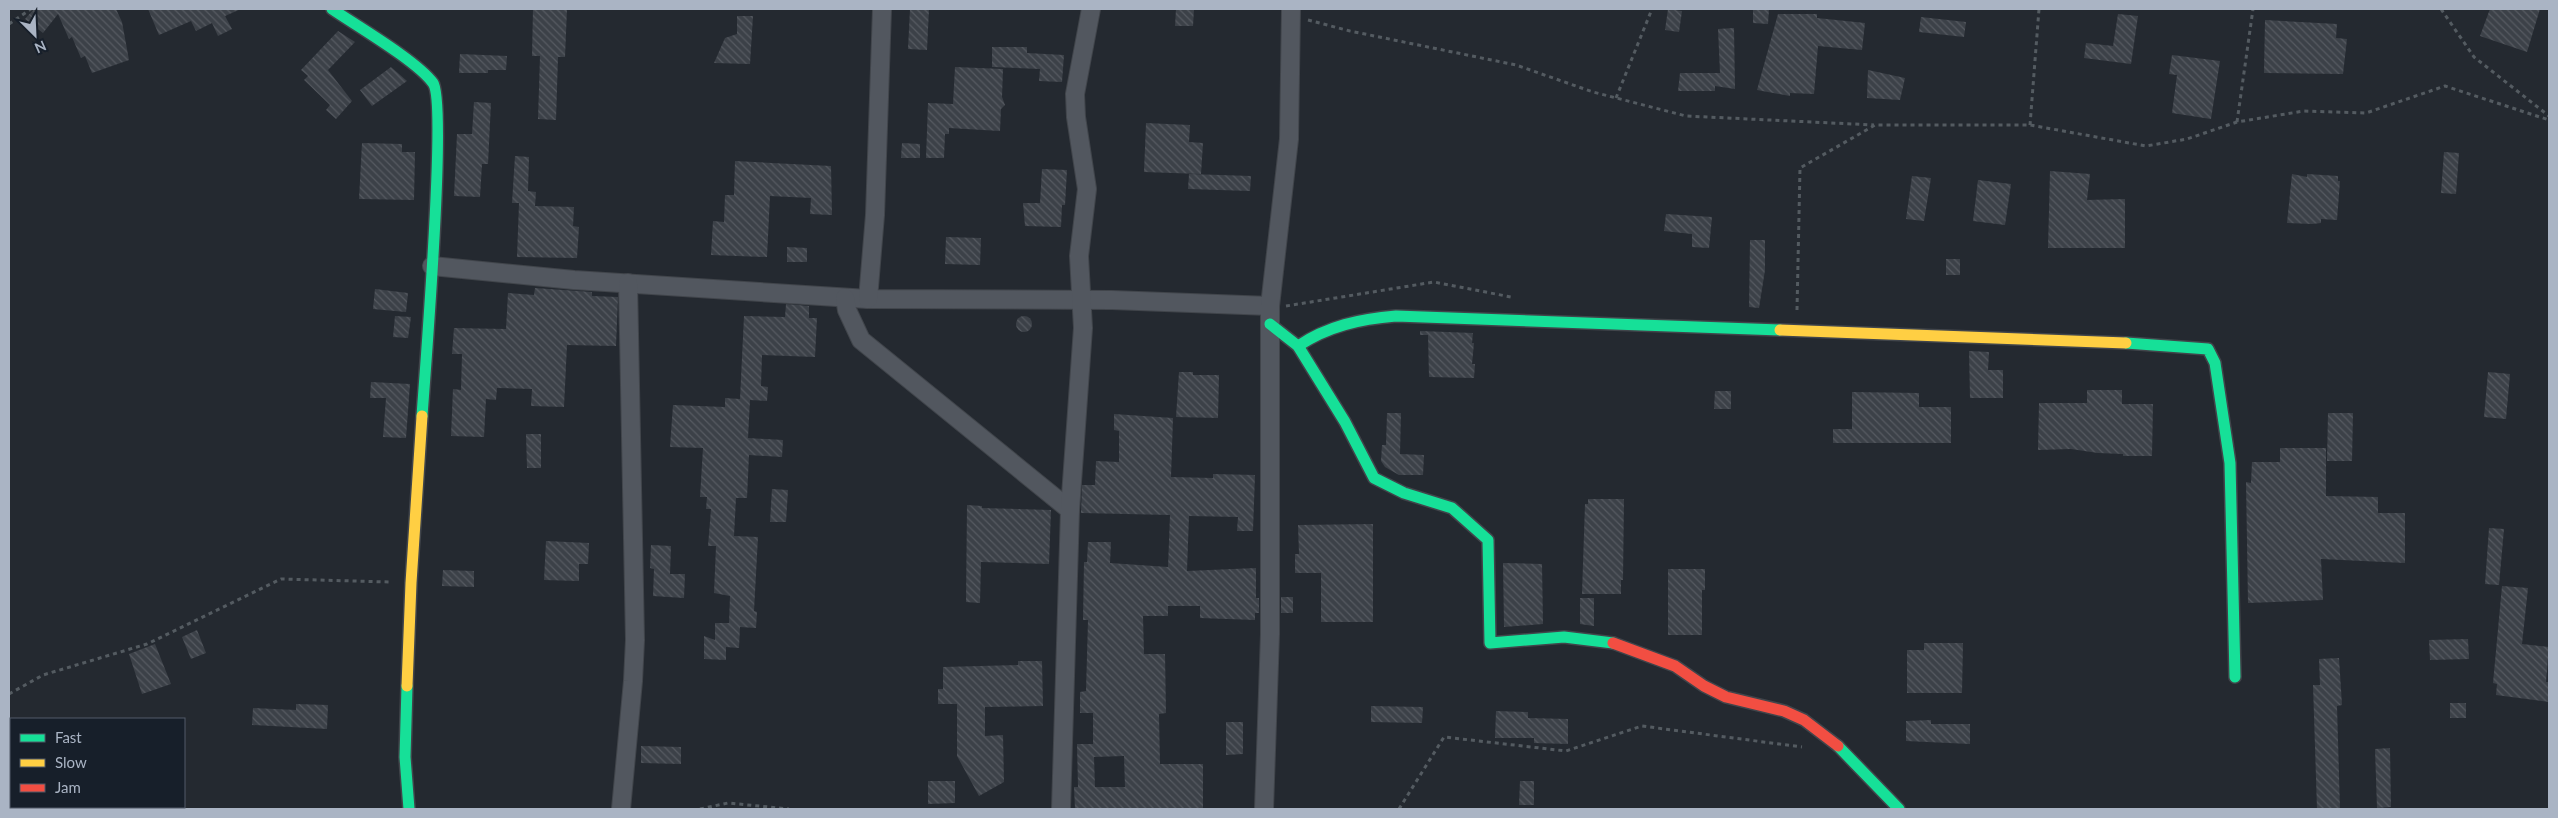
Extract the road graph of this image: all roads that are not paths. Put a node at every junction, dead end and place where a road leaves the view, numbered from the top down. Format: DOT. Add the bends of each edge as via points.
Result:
graph roads {
  1 [pos="332,9"];
  2 [pos="882,9"];
  3 [pos="1091,9"];
  4 [pos="1291,12"];
  5 [pos="432,266"];
  6 [pos="628,284"];
  7 [pos="845,298"];
  8 [pos="868,299"];
  9 [pos="1082,301"];
  10 [pos="1270,306"];
  11 [pos="1270,324"];
  12 [pos="1298,346"];
  13 [pos="1070,510"];
  14 [pos="2235,678"];
  15 [pos="409,809"];
  16 [pos="621,809"];
  17 [pos="1061,809"];
  18 [pos="1264,809"];
  19 [pos="1899,809"];
  1 -- 5 [label="street" via="413,65 434,84 438,111"];
  2 -- 8 [label="street" via="875,215"];
  3 -- 9 [label="street" via="1075,94 1087,189 1079,256"];
  4 -- 10 [label="street" via="1289,139"];
  5 -- 6 [label="street"];
  5 -- 15 [label="street" via="411,583 404,757"];
  6 -- 7 [label="street"];
  6 -- 16 [label="street" via="635,640"];
  7 -- 8 [label="street"];
  7 -- 13 [label="street" via="861,340"];
  8 -- 9 [label="street"];
  9 -- 10 [label="street"];
  9 -- 13 [label="street" via="1083,328"];
  10 -- 11 [label="street"];
  11 -- 12 [label="street"];
  11 -- 18 [label="street" via="1270,634"];
  12 -- 14 [label="street" via="1312,335 1339,325 1396,316 2135,342 2208,349 2215,363 2230,463"];
  12 -- 19 [label="street" via="1345,422 1374,478 1404,493 1452,508 1488,540 1490,643 1564,637 1615,643 1675,666 1726,697 1784,711 1804,720 1847,753"];
  13 -- 17 [label="street"];
}
